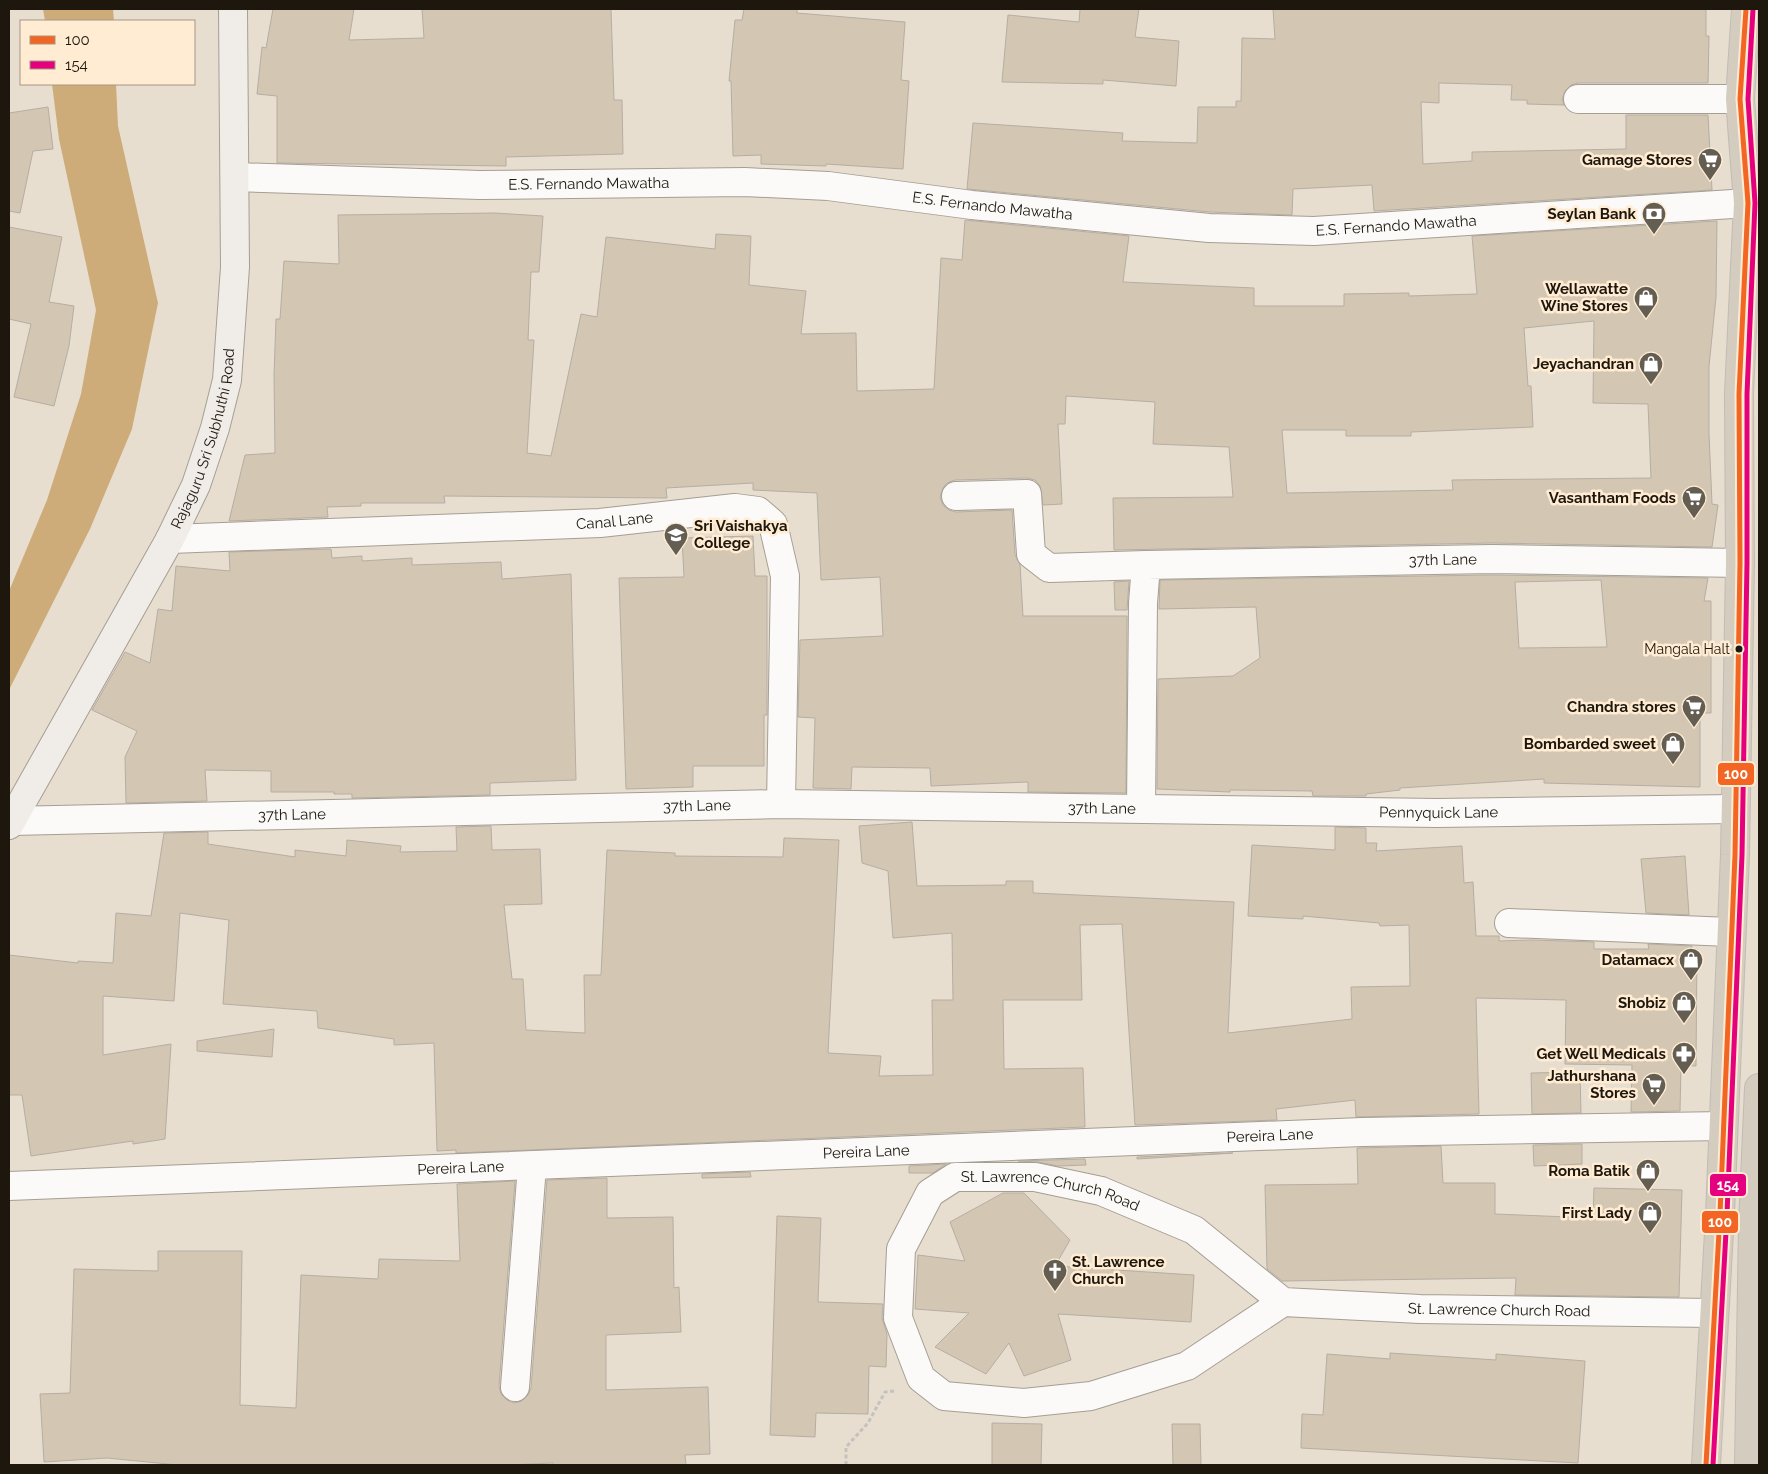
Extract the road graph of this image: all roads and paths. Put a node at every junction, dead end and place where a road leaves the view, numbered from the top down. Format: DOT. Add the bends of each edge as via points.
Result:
graph roads {
  1 [pos="232,9"];
  2 [pos="1746,9"];
  3 [pos="1578,99"];
  4 [pos="1740,99"];
  5 [pos="235,177"];
  6 [pos="1748,203"];
  7 [pos="956,496"];
  8 [pos="170,539"];
  9 [pos="1740,564"];
  10 [pos="1146,565"];
  11 [pos="781,804"];
  12 [pos="1141,808"];
  13 [pos="1736,809"];
  14 [pos="10,823"];
  15 [pos="1509,922"];
  16 [pos="1730,932"];
  17 [pos="1759,1088"];
  18 [pos="1723,1126"];
  19 [pos="532,1166"];
  20 [pos="9,1186"];
  21 [pos="1756,1224"];
  22 [pos="1283,1302"];
  23 [pos="1714,1313"];
  24 [pos="1756,1336"];
  25 [pos="933,1386"];
  26 [pos="515,1387"];
  27 [pos="1749,1454"];
  28 [pos="1707,1455"];
  29 [pos="846,1465"];
  1 -- 5 [label="street, Rajaguru Sri Subhuthi Road"];
  2 -- 4 [label="highway"];
  3 -- 4 [label="street"];
  4 -- 6 [label="highway"];
  5 -- 6 [label="street, E.S. Fernando Mawatha" via="480,185 745,182 828,186 981,206 1209,228 1314,231"];
  5 -- 8 [label="street, Rajaguru Sri Subhuthi Road" via="236,267 227,380 196,485"];
  6 -- 9 [label="highway" via="1739,394"];
  7 -- 10 [label="street, 37th Lane" via="1026,494 1031,554 1049,568"];
  8 -- 11 [label="street, Canal Lane" via="600,523 735,508 758,511 773,524 785,576"];
  8 -- 14 [label="street, Rajaguru Sri Subhuthi Road"];
  9 -- 10 [label="street, 37th Lane" via="1492,559"];
  9 -- 13 [label="highway"];
  10 -- 12 [label="street, 37th Lane"];
  11 -- 12 [label="street, 37th Lane"];
  11 -- 14 [label="street, 37th Lane"];
  12 -- 13 [label="street, Pennyquick Lane" via="1437,813"];
  13 -- 16 [label="highway"];
  15 -- 16 [label="street"];
  16 -- 18 [label="highway"];
  17 -- 21 [label="highway"];
  18 -- 19 [label="street, Pereira Lane" via="1362,1132"];
  18 -- 23 [label="highway"];
  19 -- 20 [label="street, Pereira Lane"];
  19 -- 26 [label="street"];
  21 -- 24 [label="highway"];
  22 -- 23 [label="street, St. Lawrence Church Road" via="1420,1310"];
  22 -- 25 [label="street, St. Lawrence Church Road" via="1187,1366 1091,1396 1024,1403 944,1396"];
  22 -- 25 [label="street, St. Lawrence Church Road" via="1194,1230 1101,1191 1035,1177 955,1177 930,1193 901,1250 898,1318 921,1378"];
  23 -- 28 [label="highway"];
  24 -- 27 [label="highway"];
  25 -- 29 [label="path" via="886,1392 868,1423 846,1447"];
  27 -- 28 [label="highway"];
}
